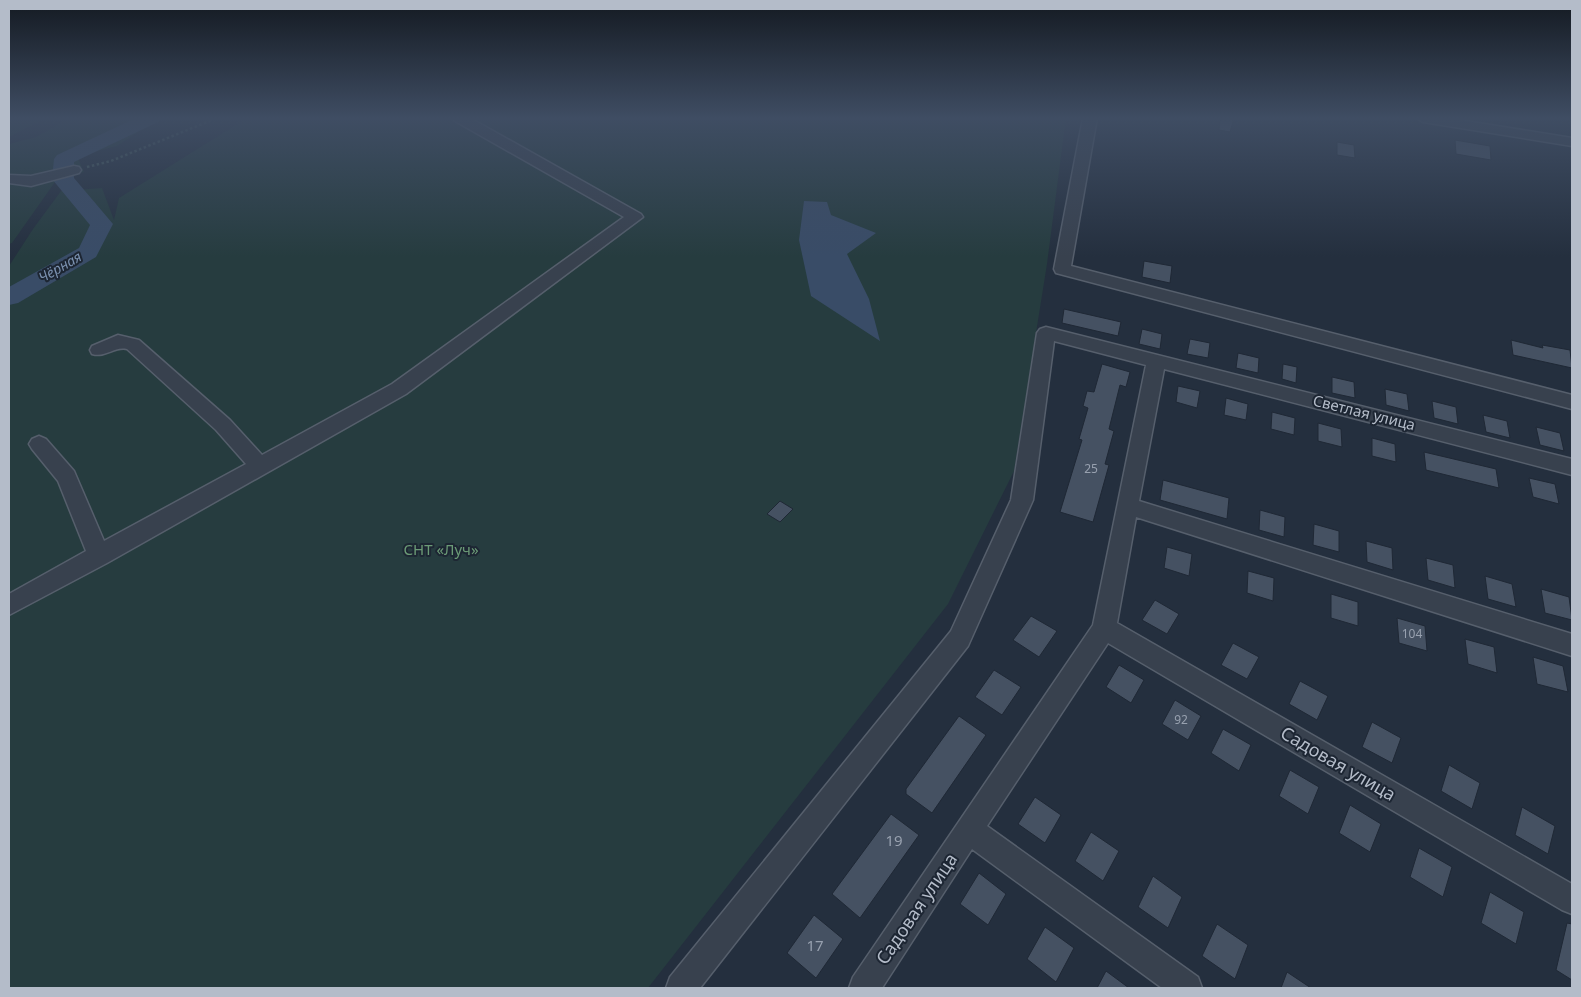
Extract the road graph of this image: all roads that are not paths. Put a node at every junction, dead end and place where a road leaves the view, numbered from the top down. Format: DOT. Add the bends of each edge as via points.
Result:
graph roads {
  1 [pos="542,165"];
  2 [pos="1081,165"];
  3 [pos="74,170"];
  4 [pos="9,179"];
  5 [pos="99,350"];
  6 [pos="1156,360"];
  7 [pos="1572,402"];
  8 [pos="39,444"];
  9 [pos="261,467"];
  10 [pos="1572,467"];
  11 [pos="1128,506"];
  12 [pos="99,556"];
  13 [pos="9,605"];
  14 [pos="1104,628"];
  15 [pos="1572,645"];
  16 [pos="969,830"];
  17 [pos="1572,900"];
  18 [pos="682,988"];
  19 [pos="864,988"];
  20 [pos="1187,988"];
  1 -- 9 [label="street" via="635,217 399,389"];
  2 -- 7 [label="street" via="1062,268"];
  3 -- 4 [label="street" via="47,178"];
  5 -- 9 [label="street" via="118,341 133,344 224,424"];
  6 -- 10 [label="street, Светлая улица"];
  6 -- 11 [label="street, Садовая улица"];
  6 -- 18 [label="street, Светлая улица" via="1046,333 1022,500 960,638"];
  8 -- 12 [label="street" via="67,476"];
  9 -- 12 [label="street"];
  11 -- 14 [label="street, Садовая улица"];
  11 -- 15 [label="street"];
  12 -- 13 [label="street"];
  14 -- 16 [label="street, Садовая улица"];
  14 -- 17 [label="street, Садовая улица"];
  16 -- 19 [label="street, Садовая улица"];
  16 -- 20 [label="street"];
}
